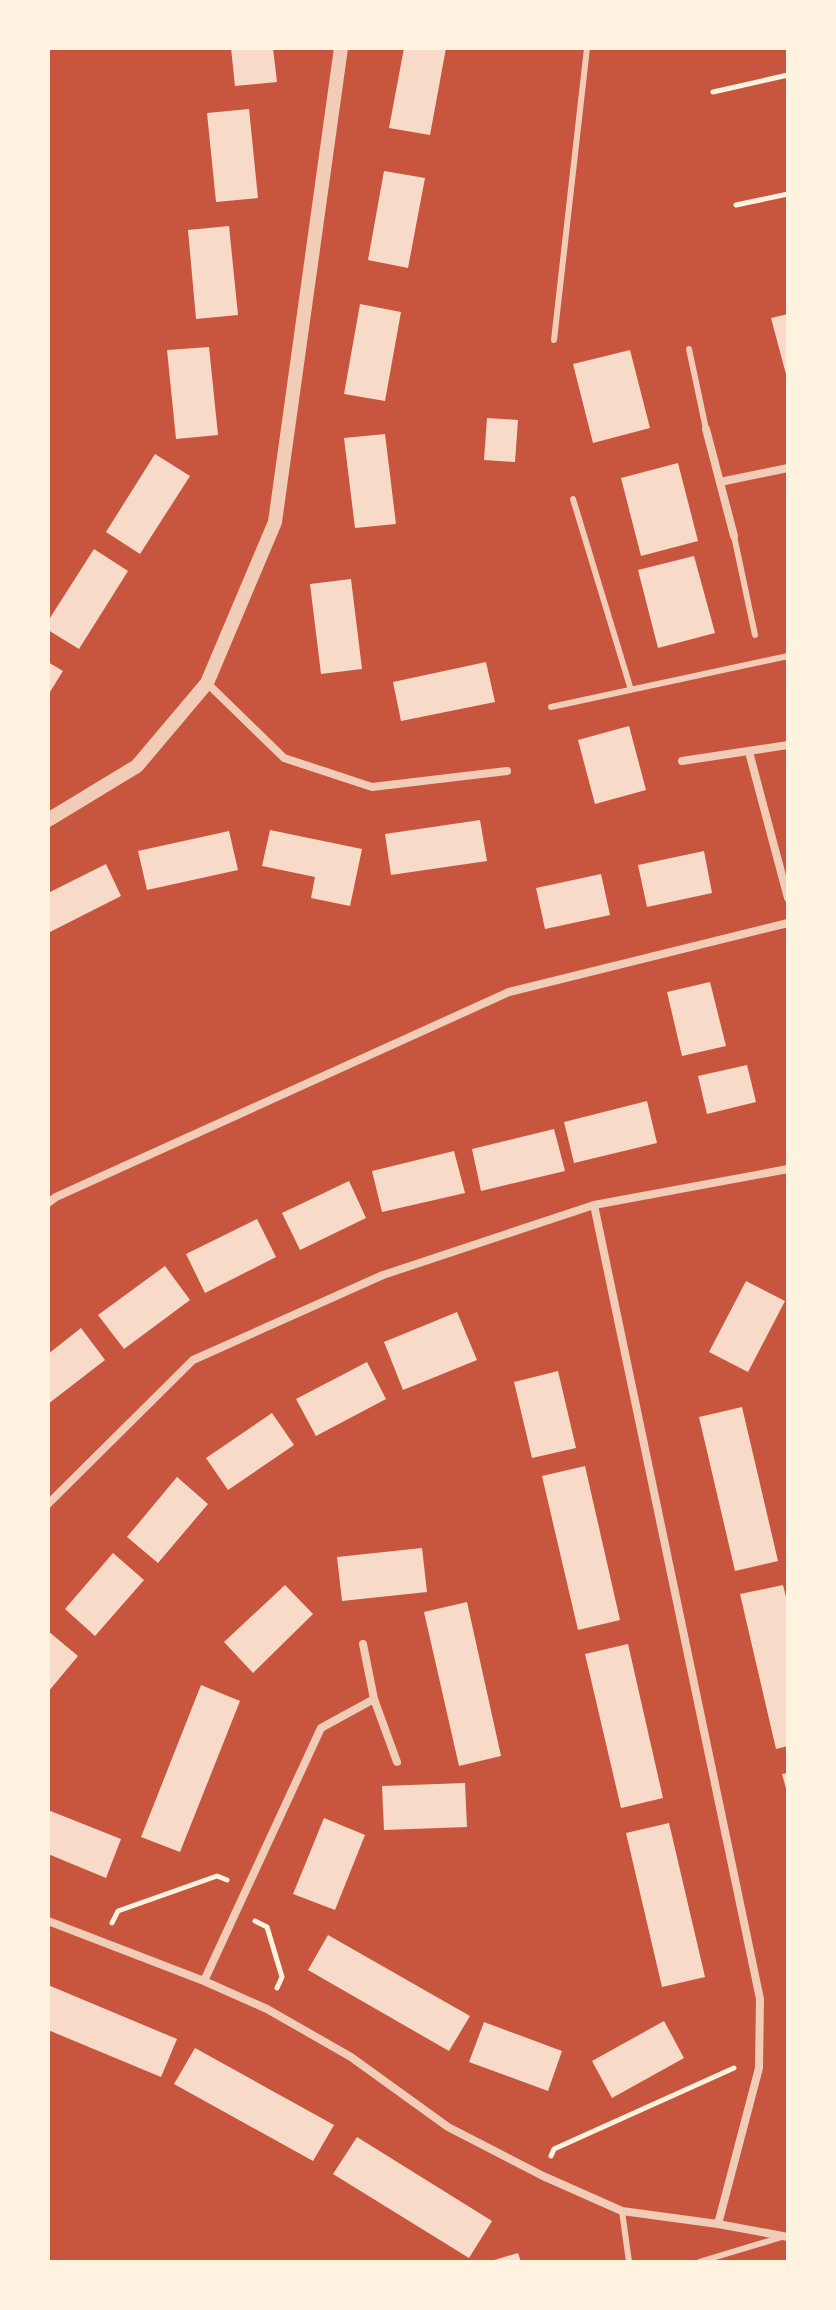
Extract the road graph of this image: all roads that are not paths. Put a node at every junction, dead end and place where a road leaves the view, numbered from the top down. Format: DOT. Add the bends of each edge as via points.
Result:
graph roads {
  1 [pos="341,48"];
  2 [pos="587,48"];
  3 [pos="554,340"];
  4 [pos="689,349"];
  5 [pos="706,429"];
  6 [pos="788,468"];
  7 [pos="720,482"];
  8 [pos="573,499"];
  9 [pos="734,536"];
  10 [pos="755,635"];
  11 [pos="788,656"];
  12 [pos="207,683"];
  13 [pos="631,690"];
  14 [pos="551,707"];
  15 [pos="788,745"];
  16 [pos="749,752"];
  17 [pos="682,761"];
  18 [pos="507,771"];
  19 [pos="48,820"];
  20 [pos="788,898"];
  21 [pos="788,923"];
  22 [pos="788,1169"];
  23 [pos="48,1189"];
  24 [pos="52,1200"];
  25 [pos="594,1205"];
  26 [pos="48,1504"];
  27 [pos="363,1644"];
  28 [pos="374,1699"];
  29 [pos="397,1762"];
  30 [pos="48,1921"];
  31 [pos="204,1981"];
  32 [pos="622,2211"];
  33 [pos="718,2224"];
  34 [pos="785,2237"];
  35 [pos="629,2262"];
  36 [pos="699,2262"];
  1 -- 12 [label="street" via="275,522"];
  2 -- 3 [label="lane"];
  4 -- 5 [label="lane"];
  5 -- 7 [label="street"];
  6 -- 7 [label="street"];
  7 -- 9 [label="street"];
  8 -- 13 [label="lane"];
  9 -- 10 [label="lane"];
  11 -- 13 [label="lane"];
  12 -- 18 [label="street" via="284,758 372,787"];
  12 -- 19 [label="street" via="137,766"];
  13 -- 14 [label="lane"];
  15 -- 16 [label="street"];
  16 -- 17 [label="street"];
  16 -- 20 [label="street"];
  21 -- 24 [label="street" via="509,992"];
  22 -- 25 [label="street"];
  23 -- 24 [label="street"];
  25 -- 26 [label="street" via="383,1275 193,1360"];
  25 -- 33 [label="street" via="760,1999 759,2068"];
  27 -- 28 [label="street"];
  28 -- 29 [label="street"];
  28 -- 31 [label="street" via="321,1728"];
  30 -- 31 [label="street"];
  31 -- 32 [label="street" via="267,2009 351,2057 448,2127"];
  32 -- 33 [label="street"];
  32 -- 35 [label="lane"];
  33 -- 34 [label="street"];
  34 -- 36 [label="lane"];
}
